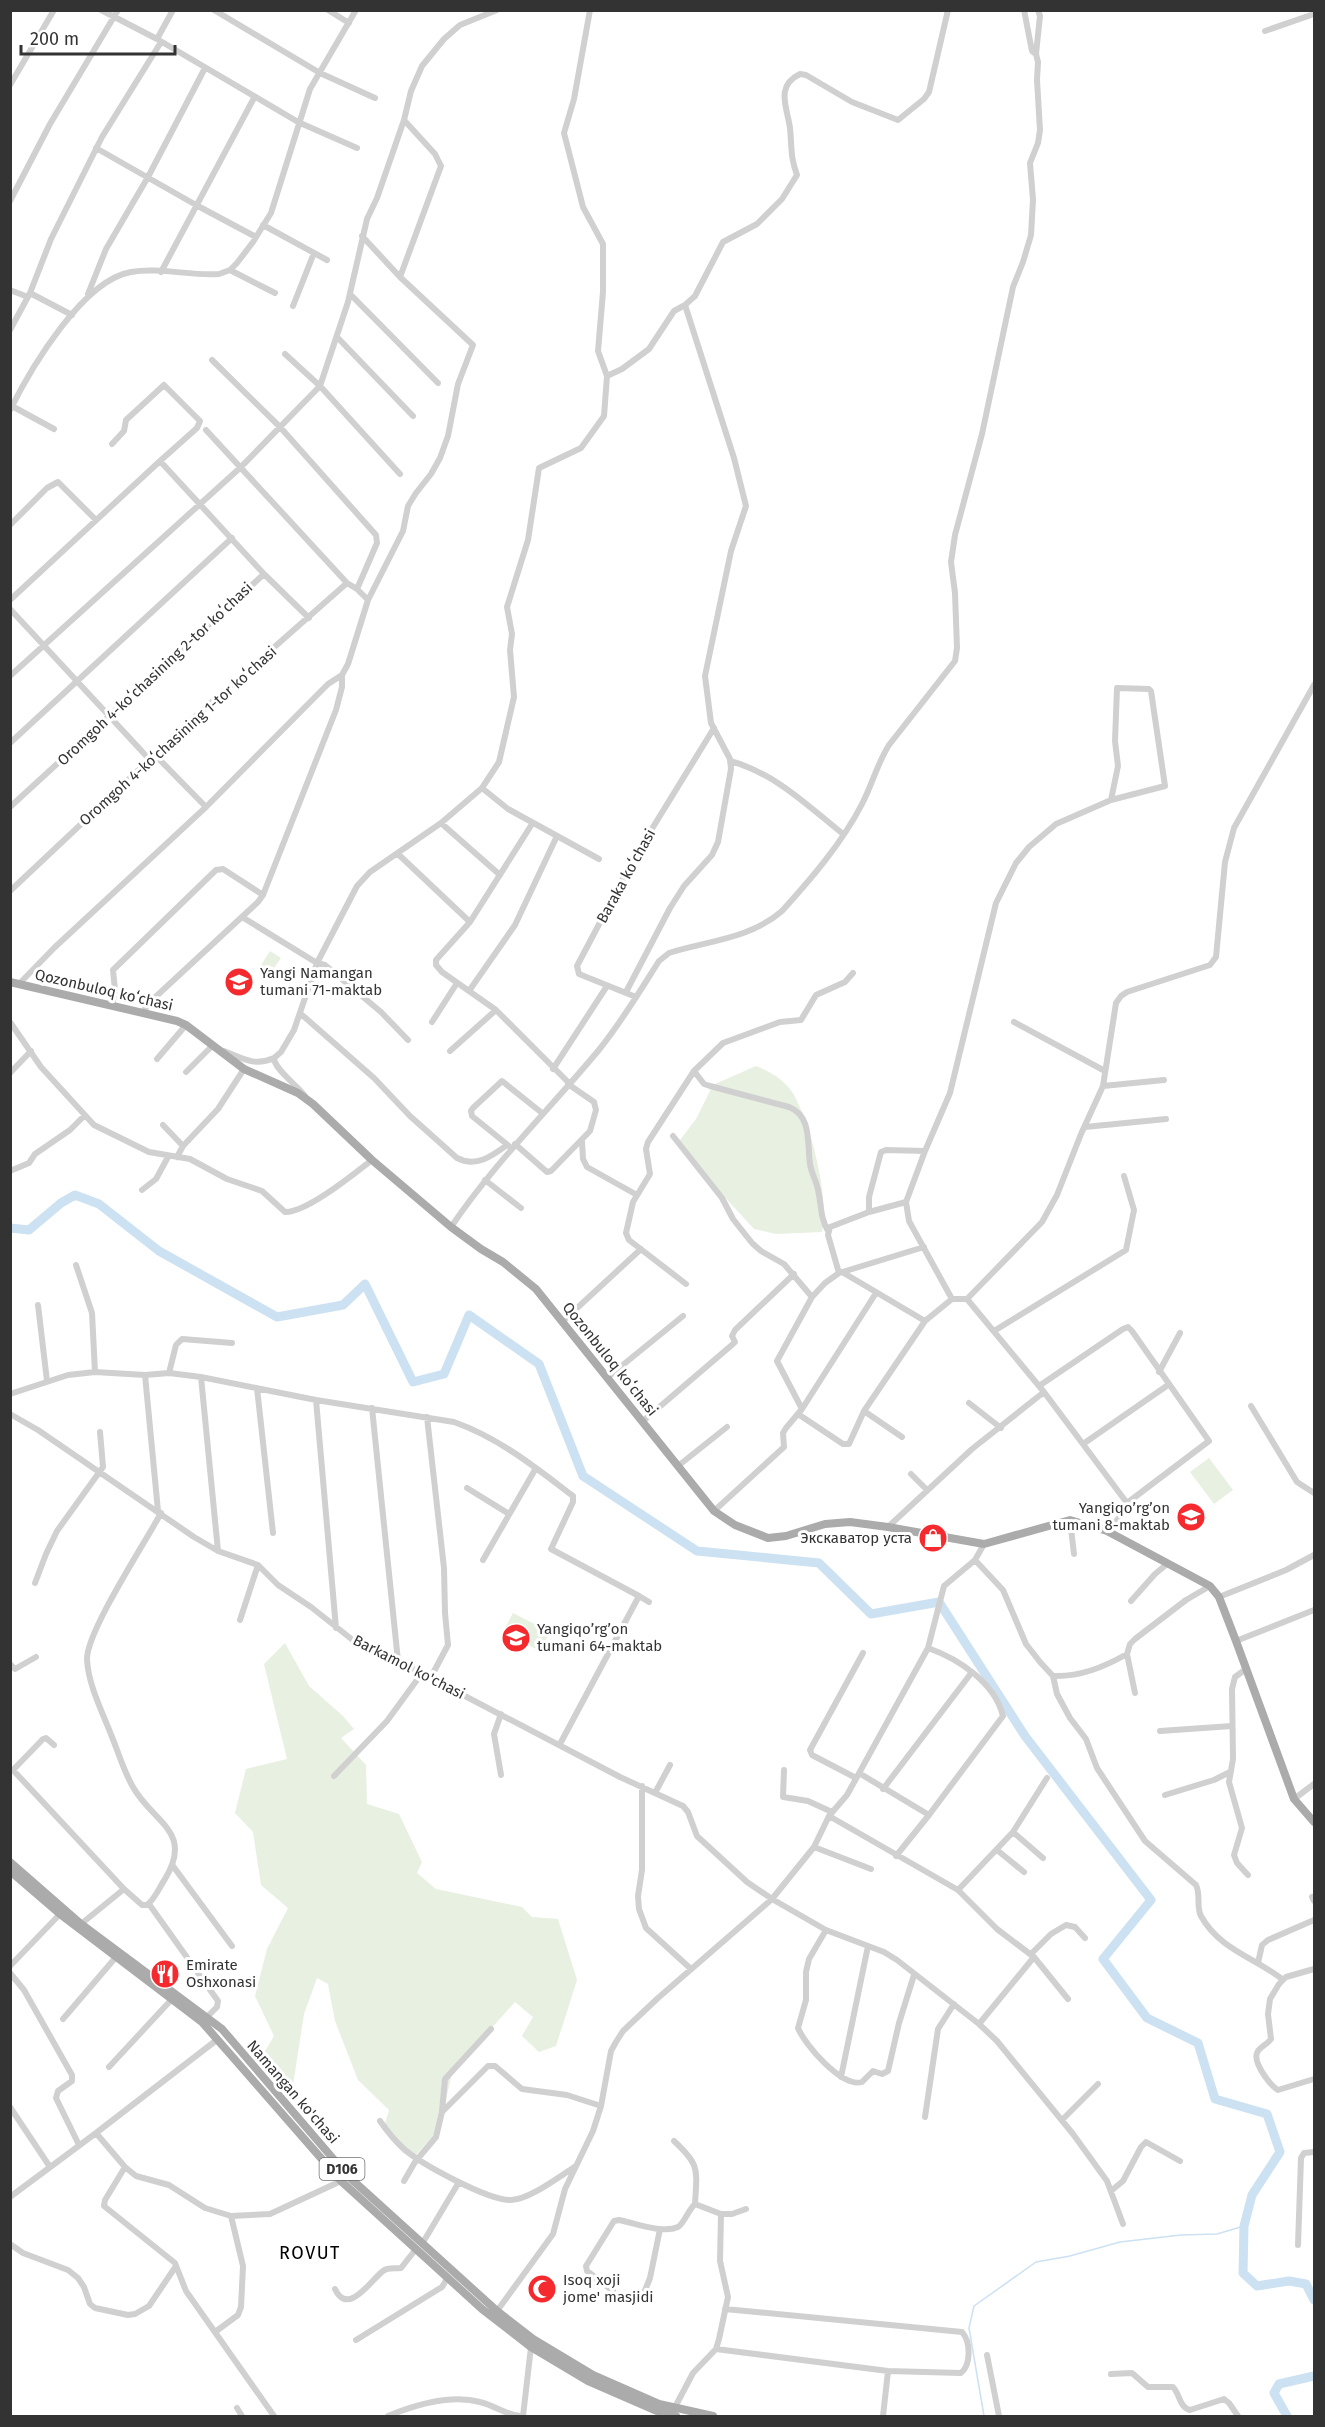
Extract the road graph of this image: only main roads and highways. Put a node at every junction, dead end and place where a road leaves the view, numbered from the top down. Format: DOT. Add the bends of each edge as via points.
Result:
graph roads {
  1 [pos="15,983"];
  2 [pos="1314,1822"];
  3 [pos="10,1862"];
  4 [pos="10,1871"];
  5 [pos="419,2247"];
  6 [pos="674,2414"];
  7 [pos="713,2416"];
  1 -- 2 [label="main road, Qozonbuloq koʻchasi" via="186,1025 244,1069 306,1099 451,1227 526,1279 714,1511 735,1525 768,1538 850,1522 984,1544 1070,1520 1107,1531 1210,1586 1219,1597 1294,1799"];
  3 -- 5 [label="main road, Namangan ko'chasi / D106" via="81,1924 222,2029 348,2176"];
  4 -- 5 [label="main road, Namangan ko'chasi / D106" via="202,2022 341,2181"];
  5 -- 6 [label="main road, Namangan ko'chasi / D106" via="533,2339 593,2375"];
  5 -- 6 [label="main road, Namangan ko'chasi / D106" via="482,2309 531,2347 588,2381"];
  6 -- 7 [label="main road, Namangan ko'chasi / D106"];
}
